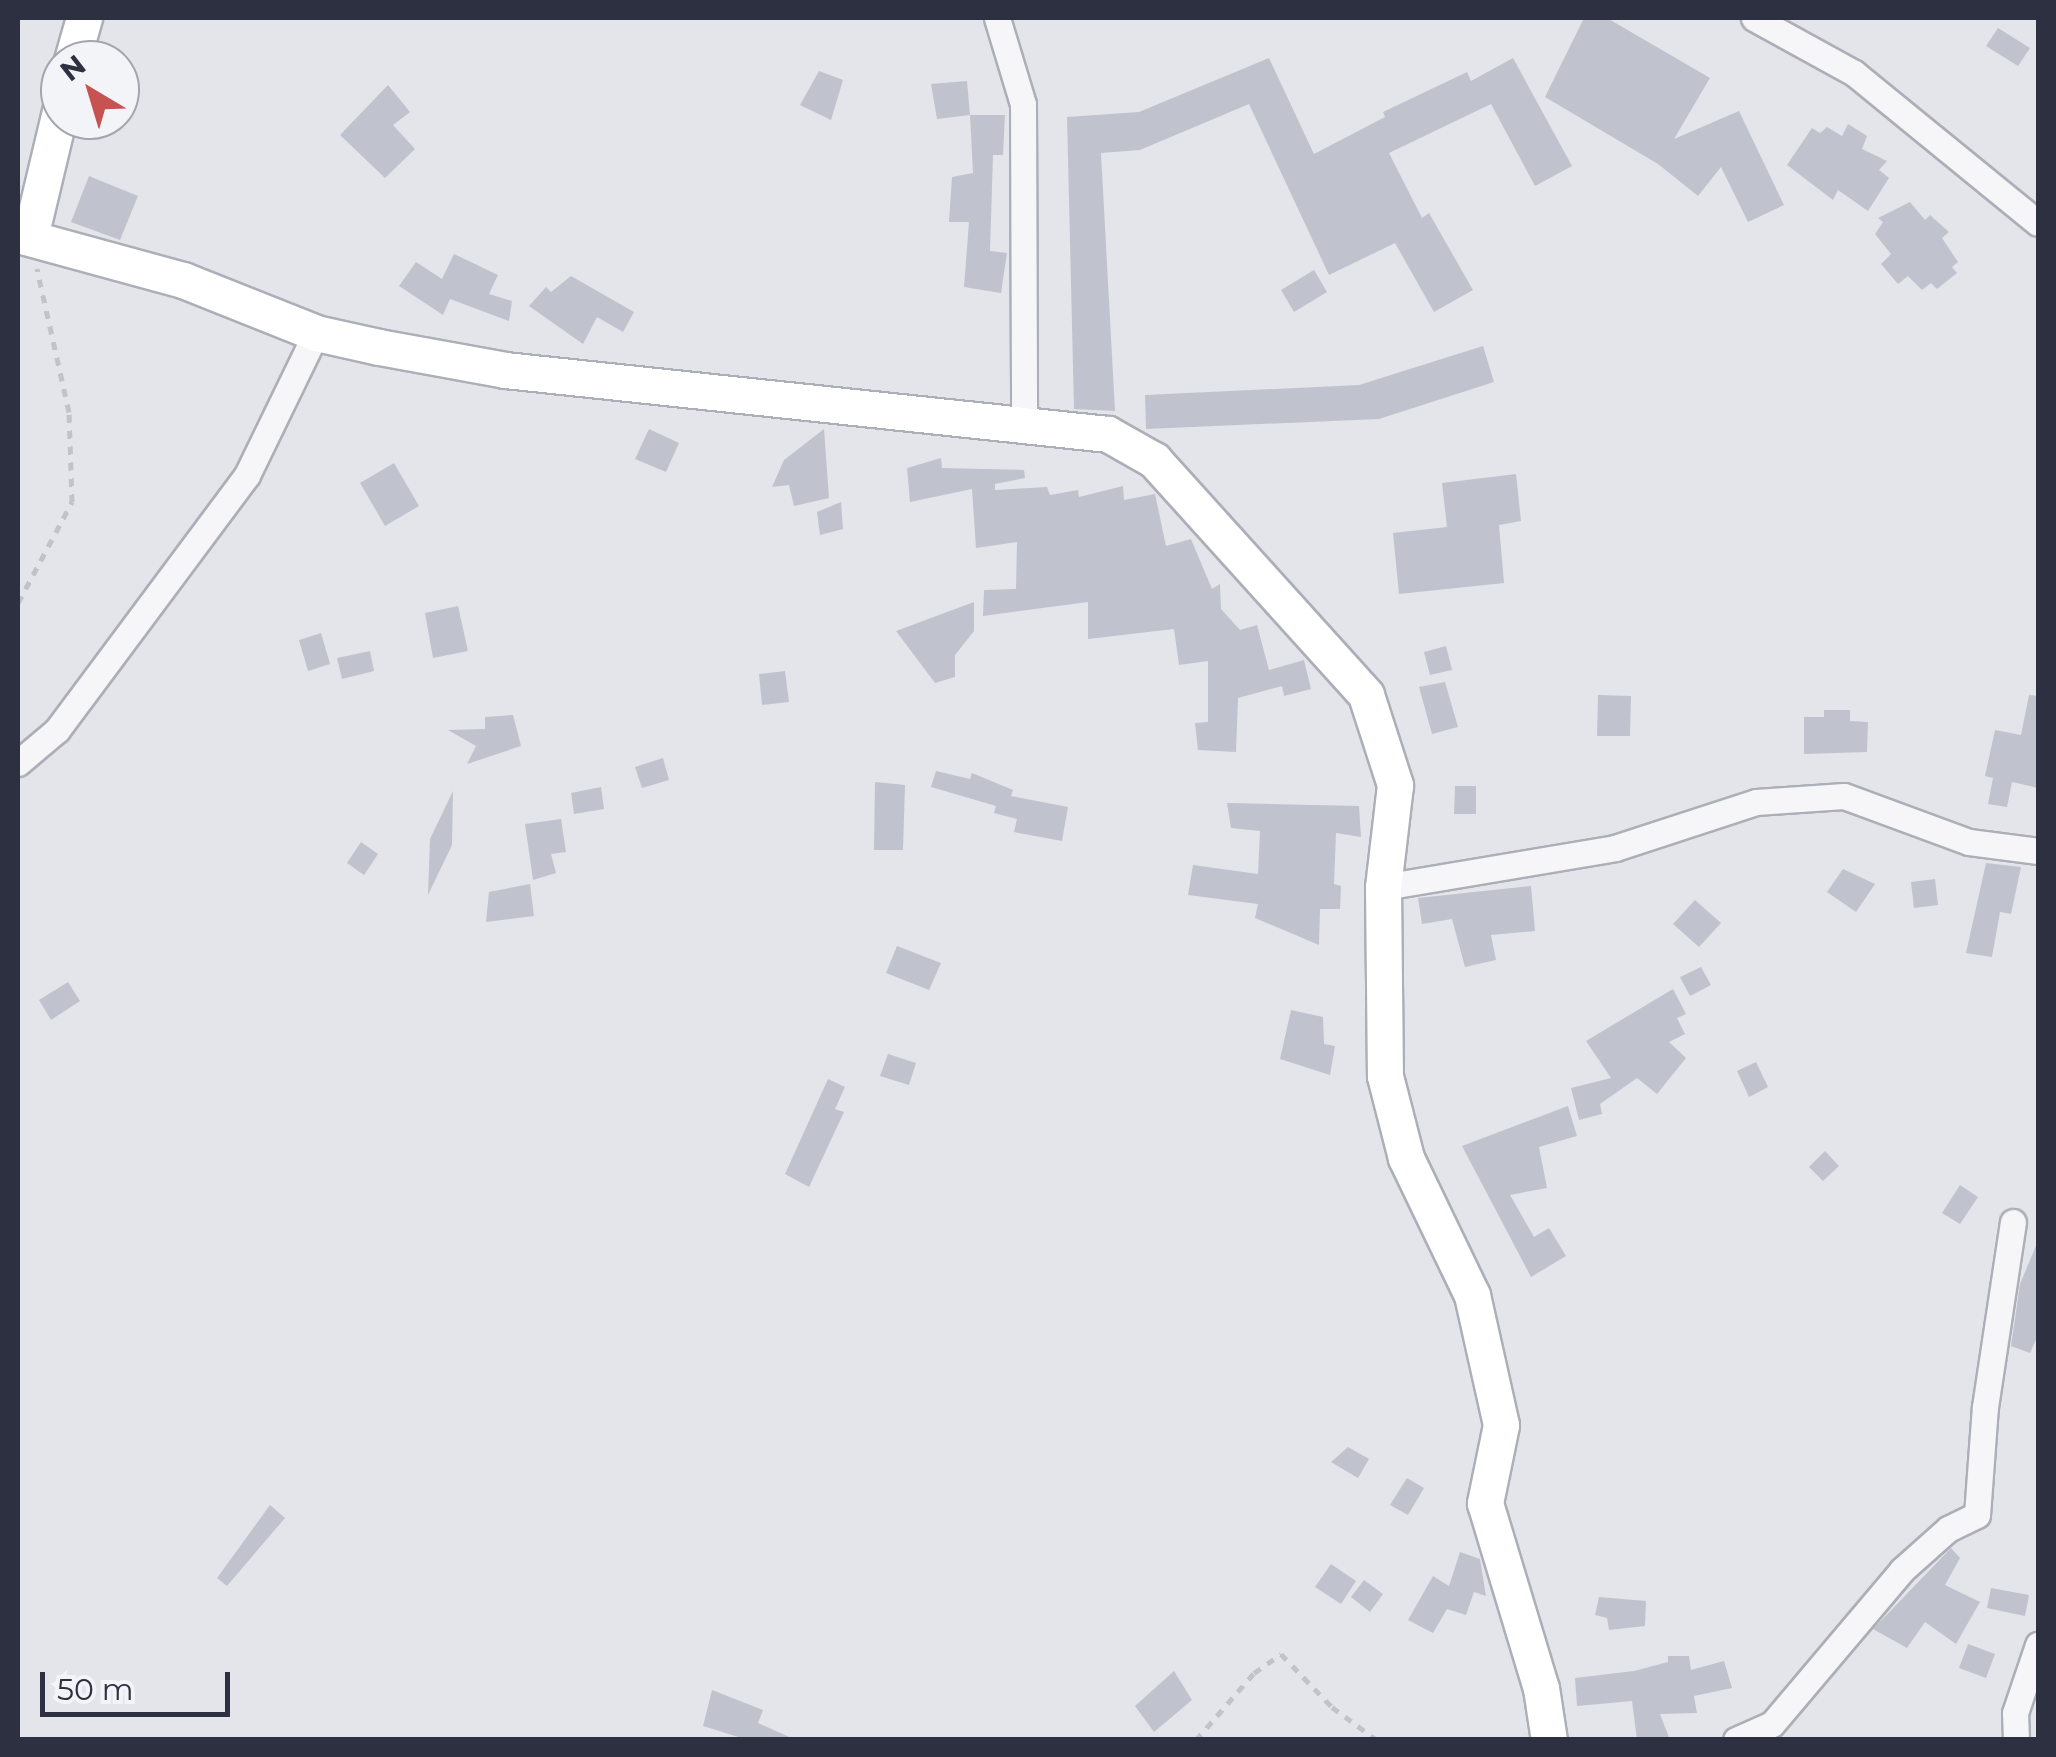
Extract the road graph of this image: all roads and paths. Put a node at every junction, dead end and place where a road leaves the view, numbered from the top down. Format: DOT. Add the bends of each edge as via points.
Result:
graph roads {
  1 [pos="997,18"];
  2 [pos="1754,18"];
  3 [pos="52,140"];
  4 [pos="2038,224"];
  5 [pos="24,236"];
  6 [pos="316,332"];
  7 [pos="1024,427"];
  8 [pos="18,603"];
  9 [pos="18,763"];
  10 [pos="2038,851"];
  11 [pos="1383,887"];
  12 [pos="2012,1222"];
  13 [pos="2038,1645"];
  14 [pos="1196,1740"];
  15 [pos="1377,1740"];
  16 [pos="1549,1740"];
  17 [pos="1736,1740"];
  18 [pos="2016,1740"];
  1 -- 7 [label="street" via="1022,104"];
  2 -- 4 [label="street" via="1854,73"];
  3 -- 5 [label="main road"];
  5 -- 6 [label="main road" via="183,280"];
  5 -- 8 [label="path" via="69,412 72,502"];
  6 -- 7 [label="main road" via="505,370"];
  6 -- 9 [label="street" via="247,475 57,730"];
  7 -- 11 [label="main road" via="1108,434 1154,460 1366,696 1395,784"];
  10 -- 11 [label="street" via="1969,842 1844,796 1756,802 1616,848"];
  11 -- 16 [label="main road" via="1385,1076 1406,1158 1472,1295 1500,1424 1485,1503 1541,1688"];
  12 -- 17 [label="street" via="1985,1407 1978,1515 1948,1529 1902,1570 1772,1724"];
  13 -- 18 [label="street" via="2015,1714"];
  14 -- 15 [label="path" via="1254,1673 1282,1654 1332,1707"];
}
